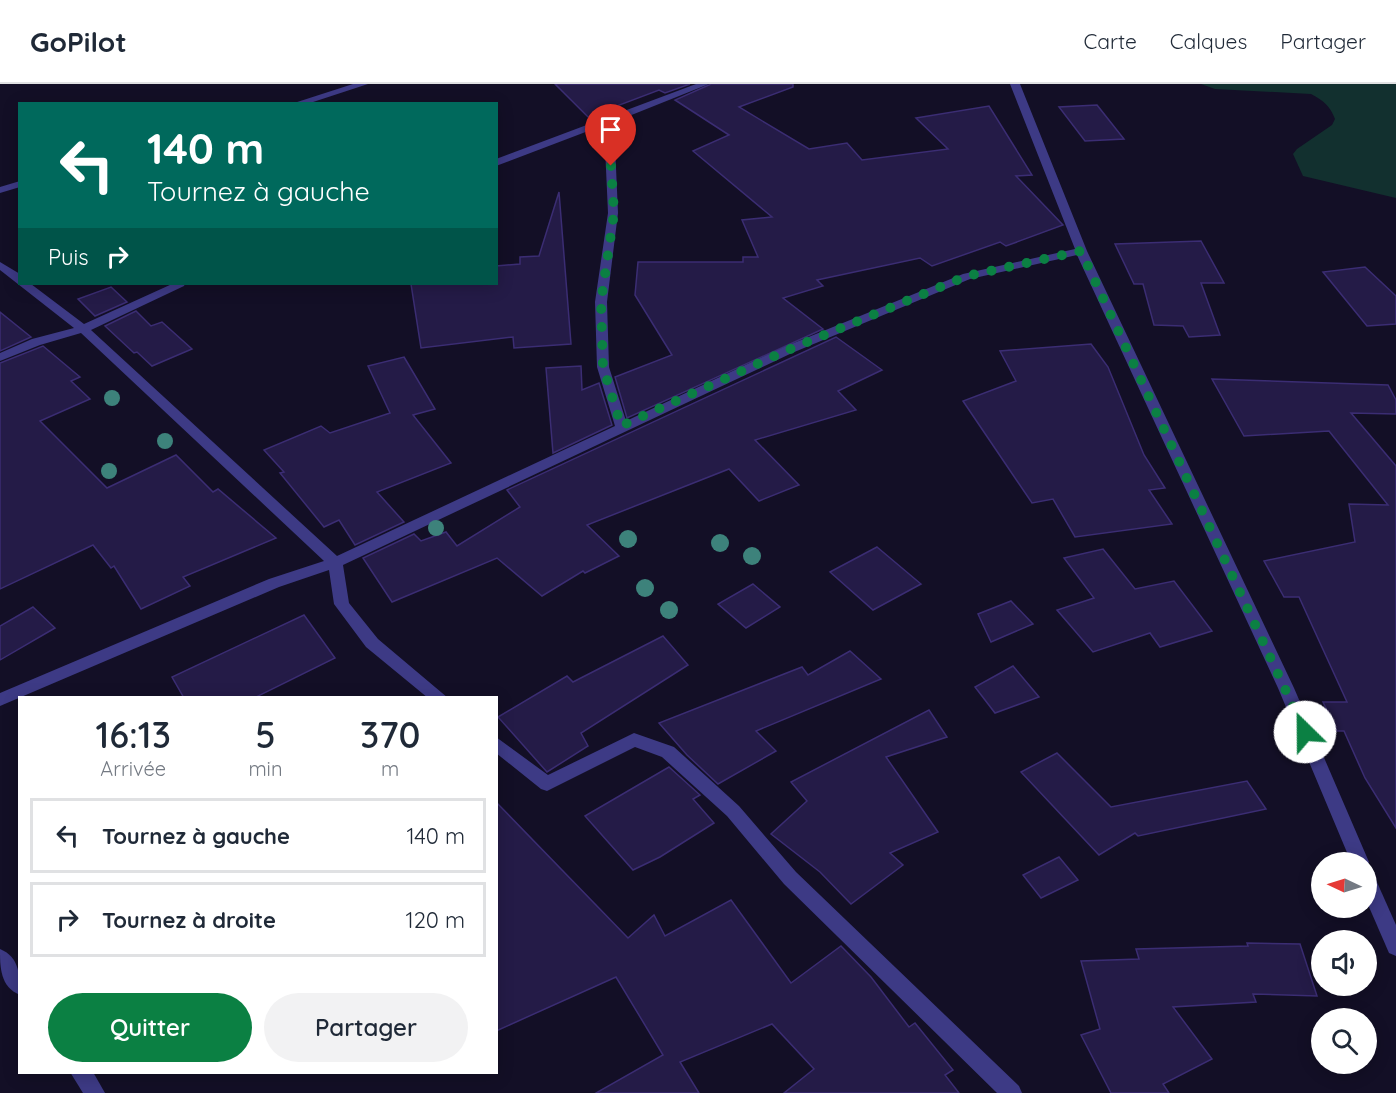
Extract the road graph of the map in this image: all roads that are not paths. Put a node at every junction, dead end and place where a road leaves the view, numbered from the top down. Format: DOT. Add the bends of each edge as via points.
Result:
graph roads {
  1 [pos="363,84"];
  2 [pos="704,84"];
  3 [pos="1015,84"];
  4 [pos="302,102"];
  5 [pos="609,119"];
  6 [pos="498,162"];
  7 [pos="18,185"];
  8 [pos="0,190"];
  9 [pos="1081,251"];
  10 [pos="0,265"];
  11 [pos="18,278"];
  12 [pos="25,285"];
  13 [pos="178,285"];
  14 [pos="83,329"];
  15 [pos="0,357"];
  16 [pos="621,426"];
  17 [pos="335,563"];
  18 [pos="438,696"];
  19 [pos="0,700"];
  20 [pos="498,745"];
  21 [pos="1356,852"];
  22 [pos="1377,903"];
  23 [pos="1396,947"];
  24 [pos="0,958"];
  25 [pos="18,983"];
  26 [pos="81,1074"];
  27 [pos="95,1093"];
  28 [pos="1012,1093"];
  1 -- 4 [label="street"];
  2 -- 5 [label="street"];
  3 -- 9 [label="street"];
  5 -- 6 [label="street"];
  5 -- 16 [label="street" via="614,213 601,302 603,367"];
  7 -- 8 [label="street"];
  9 -- 16 [label="street" via="967,276 788,350"];
  9 -- 21 [label="street" via="1286,688"];
  10 -- 11 [label="street"];
  12 -- 14 [label="street"];
  13 -- 14 [label="street"];
  14 -- 15 [label="street"];
  14 -- 17 [label="street"];
  16 -- 17 [label="street"];
  17 -- 18 [label="street" via="342,604 372,643"];
  17 -- 19 [label="street" via="274,583"];
  20 -- 28 [label="street" via="547,784 634,740 668,752 733,811 790,878"];
  22 -- 23 [label="street"];
  24 -- 25 [label="street"];
  26 -- 27 [label="street"];
}
